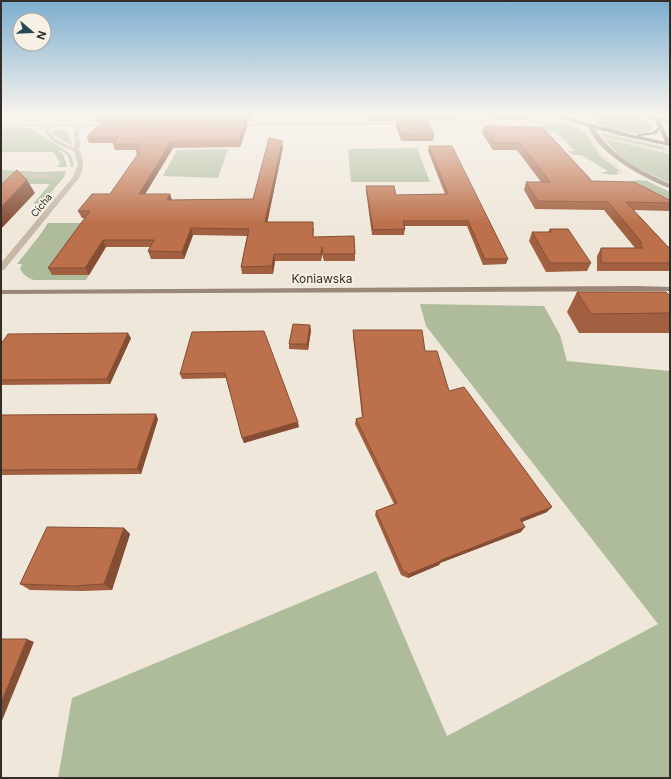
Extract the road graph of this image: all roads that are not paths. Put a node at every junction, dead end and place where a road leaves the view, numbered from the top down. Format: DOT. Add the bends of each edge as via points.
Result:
graph roads {
  1 [pos="77,151"];
  2 [pos="609,151"];
  3 [pos="1,175"];
  4 [pos="50,176"];
  5 [pos="670,186"];
  6 [pos="1,268"];
  7 [pos="670,285"];
  8 [pos="642,288"];
  9 [pos="670,289"];
  10 [pos="1,292"];
  1 -- 6 [label="street, Cicha" via="81,169 76,178"];
  2 -- 5 [label="main road" via="641,172"];
  3 -- 4 [label="street"];
  7 -- 8 [label="main road, Koniawska"];
  8 -- 9 [label="main road, Koniawska"];
  8 -- 10 [label="main road, Koniawska"];
}
